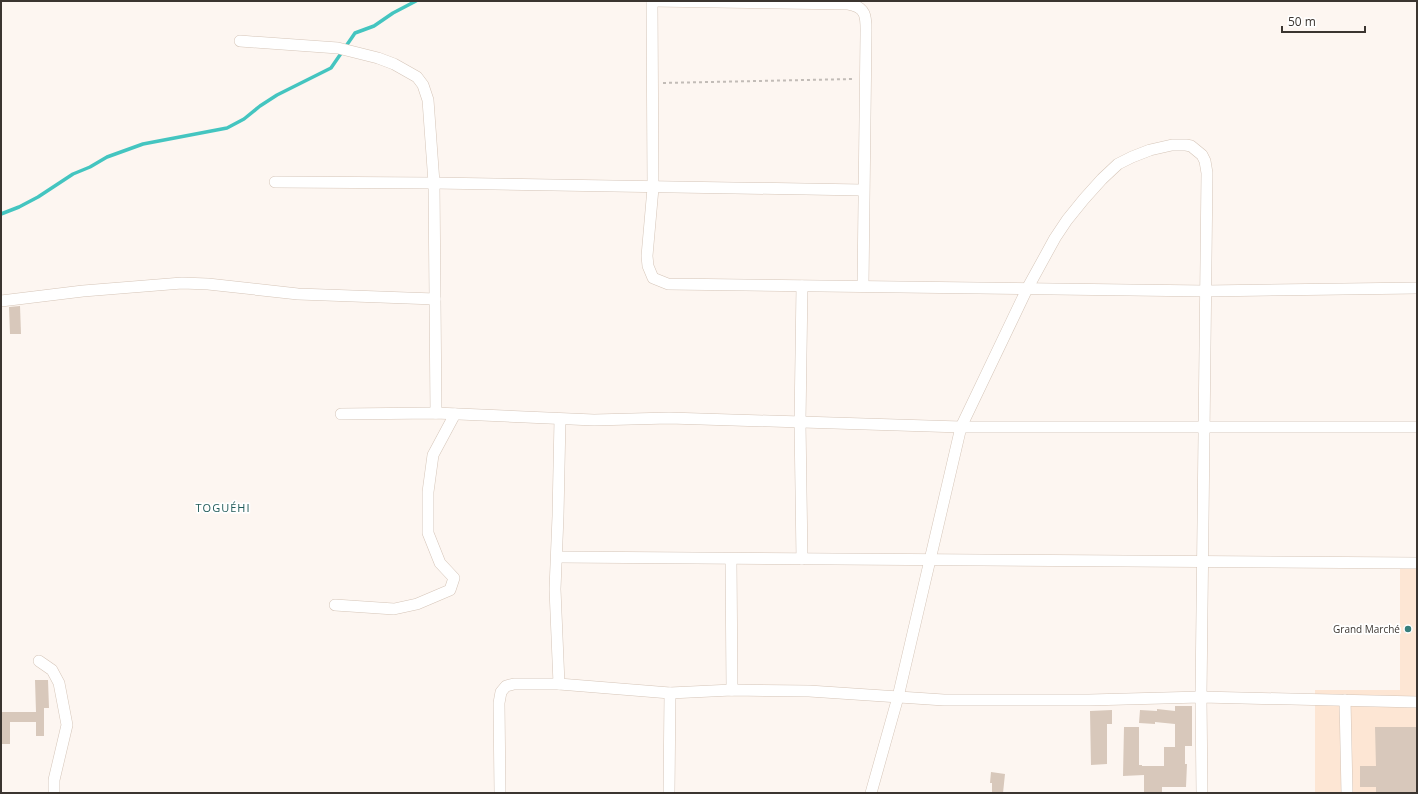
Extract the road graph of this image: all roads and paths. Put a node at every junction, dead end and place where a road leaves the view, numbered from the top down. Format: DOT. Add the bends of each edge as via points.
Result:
graph roads {
  1 [pos="652,1"];
  2 [pos="240,41"];
  3 [pos="865,79"];
  4 [pos="652,84"];
  5 [pos="275,182"];
  6 [pos="434,183"];
  7 [pos="653,188"];
  8 [pos="864,190"];
  9 [pos="863,285"];
  10 [pos="802,286"];
  11 [pos="1417,288"];
  12 [pos="1027,289"];
  13 [pos="1206,291"];
  14 [pos="435,300"];
  15 [pos="1,301"];
  16 [pos="436,413"];
  17 [pos="341,414"];
  18 [pos="455,414"];
  19 [pos="560,419"];
  20 [pos="800,422"];
  21 [pos="961,427"];
  22 [pos="1204,427"];
  23 [pos="1417,427"];
  24 [pos="557,557"];
  25 [pos="731,559"];
  26 [pos="802,559"];
  27 [pos="931,560"];
  28 [pos="1203,561"];
  29 [pos="1417,563"];
  30 [pos="335,605"];
  31 [pos="39,661"];
  32 [pos="559,684"];
  33 [pos="732,690"];
  34 [pos="670,693"];
  35 [pos="898,697"];
  36 [pos="1201,697"];
  37 [pos="1345,700"];
  38 [pos="1417,702"];
  39 [pos="54,793"];
  40 [pos="500,793"];
  41 [pos="669,793"];
  42 [pos="871,793"];
  43 [pos="1202,793"];
  44 [pos="1347,793"];
  1 -- 3 [label="street" via="852,5 866,16"];
  1 -- 4 [label="street"];
  2 -- 6 [label="street" via="338,48 385,61 417,77 426,90 428,100"];
  3 -- 4 [label="path"];
  3 -- 8 [label="street"];
  4 -- 7 [label="street"];
  5 -- 6 [label="street"];
  6 -- 7 [label="street"];
  6 -- 14 [label="street"];
  7 -- 8 [label="street"];
  7 -- 10 [label="street" via="647,256 653,278 668,284"];
  8 -- 9 [label="street"];
  9 -- 10 [label="street"];
  9 -- 12 [label="street"];
  10 -- 20 [label="street"];
  11 -- 13 [label="street"];
  12 -- 13 [label="street"];
  12 -- 13 [label="street" via="1067,220 1084,198 1118,164 1163,147 1182,145 1197,150 1205,162 1208,173"];
  12 -- 21 [label="street"];
  13 -- 22 [label="street"];
  14 -- 15 [label="street" via="298,294 182,283"];
  14 -- 16 [label="street"];
  16 -- 17 [label="street"];
  16 -- 18 [label="street"];
  18 -- 19 [label="street"];
  18 -- 30 [label="street" via="433,454 428,492 428,533 440,563 454,578 450,590 418,604 394,609"];
  19 -- 20 [label="street" via="669,418"];
  19 -- 24 [label="street"];
  20 -- 21 [label="street"];
  20 -- 26 [label="street"];
  21 -- 22 [label="street"];
  21 -- 27 [label="street"];
  22 -- 23 [label="street"];
  22 -- 28 [label="street"];
  24 -- 25 [label="street"];
  24 -- 32 [label="street" via="555,589"];
  25 -- 26 [label="street"];
  25 -- 33 [label="street"];
  26 -- 27 [label="street"];
  27 -- 28 [label="street"];
  27 -- 35 [label="street"];
  28 -- 29 [label="street"];
  28 -- 36 [label="street"];
  31 -- 39 [label="street" via="52,670 60,684 67,725 54,780"];
  32 -- 34 [label="street"];
  32 -- 40 [label="street" via="514,684 506,686 501,692"];
  33 -- 34 [label="street"];
  33 -- 35 [label="street" via="809,691"];
  34 -- 41 [label="street"];
  35 -- 36 [label="street" via="944,700"];
  35 -- 42 [label="street"];
  36 -- 37 [label="street"];
  36 -- 43 [label="street"];
  37 -- 38 [label="street"];
  37 -- 44 [label="street"];
}
